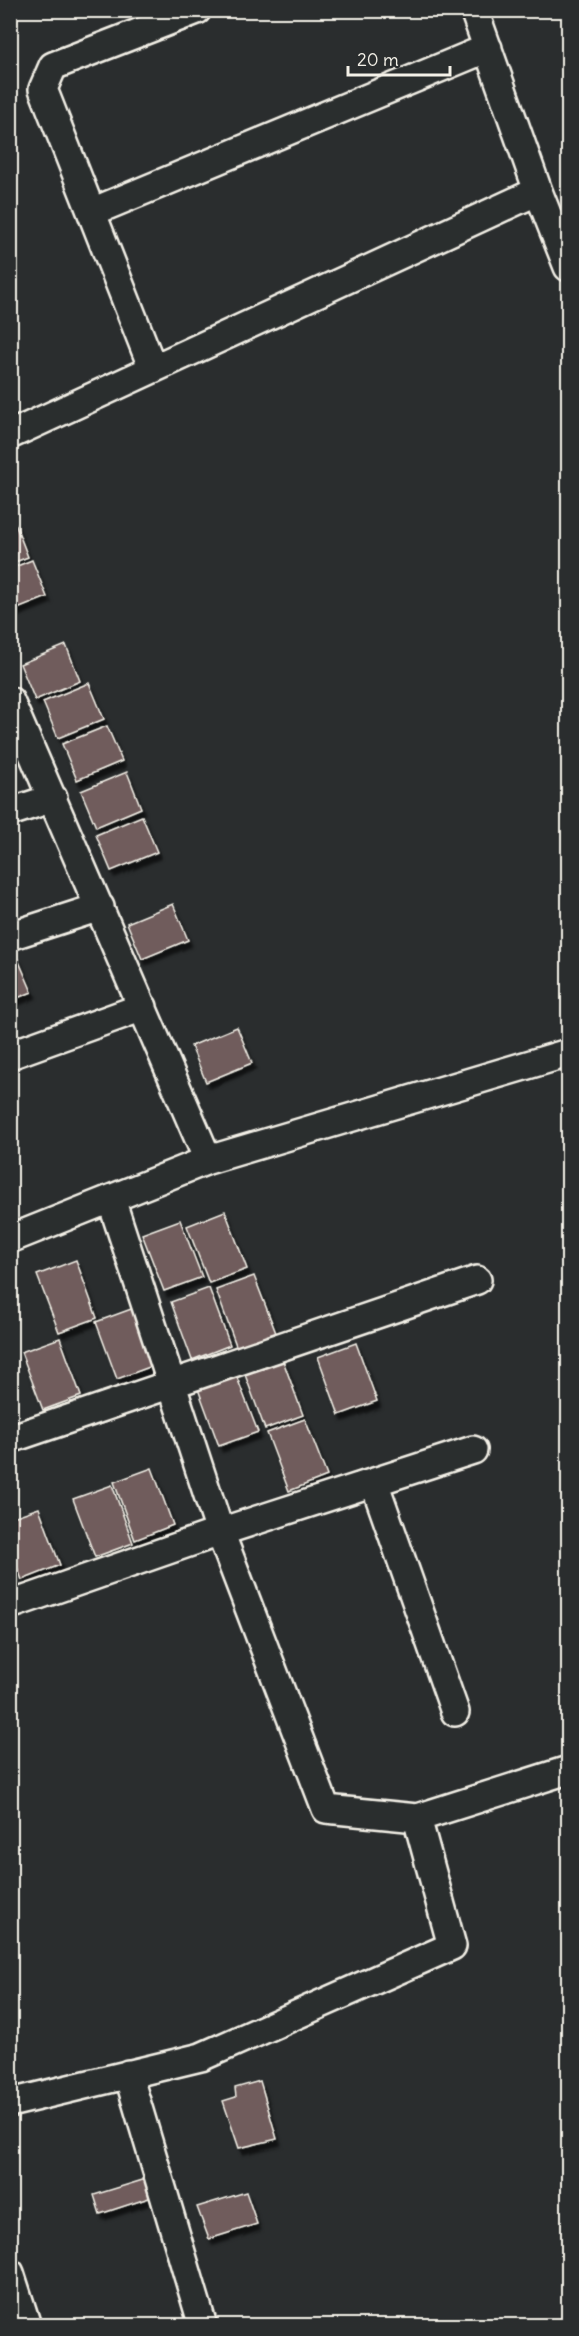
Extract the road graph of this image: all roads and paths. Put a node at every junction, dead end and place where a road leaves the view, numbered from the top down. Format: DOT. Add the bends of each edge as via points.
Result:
graph roads {
  1 [pos="197,10"];
  2 [pos="474,10"];
  3 [pos="488,48"];
  4 [pos="538,191"];
  5 [pos="92,212"];
  6 [pos="568,267"];
  7 [pos="153,369"];
  8 [pos="10,435"];
  9 [pos="10,701"];
  10 [pos="53,798"];
  11 [pos="10,812"];
  12 [pos="100,908"];
  13 [pos="10,936"];
  14 [pos="143,1006"];
  15 [pos="568,1053"];
  16 [pos="10,1055"];
  17 [pos="208,1160"];
  18 [pos="111,1199"];
  19 [pos="10,1239"];
  20 [pos="477,1280"];
  21 [pos="171,1386"];
  22 [pos="10,1439"];
  23 [pos="473,1450"];
  24 [pos="374,1482"];
  25 [pos="220,1532"];
  26 [pos="10,1605"];
  27 [pos="455,1712"];
  28 [pos="568,1770"];
  29 [pos="417,1818"];
  30 [pos="128,2074"];
  31 [pos="10,2103"];
  32 [pos="10,2273"];
  33 [pos="27,2325"];
  34 [pos="202,2325"];
  1 -- 5 [label="street" via="53,66 43,89"];
  2 -- 3 [label="street"];
  3 -- 4 [label="street"];
  3 -- 5 [label="street"];
  4 -- 6 [label="street"];
  4 -- 7 [label="street"];
  5 -- 7 [label="street"];
  7 -- 8 [label="street"];
  9 -- 10 [label="street"];
  10 -- 11 [label="street"];
  10 -- 12 [label="street"];
  12 -- 13 [label="street"];
  12 -- 14 [label="street"];
  14 -- 16 [label="street"];
  14 -- 17 [label="street"];
  15 -- 17 [label="street"];
  17 -- 18 [label="street"];
  18 -- 19 [label="street"];
  18 -- 21 [label="street"];
  20 -- 21 [label="street"];
  21 -- 22 [label="street"];
  21 -- 25 [label="street"];
  23 -- 24 [label="street"];
  24 -- 25 [label="street"];
  24 -- 27 [label="street"];
  25 -- 26 [label="street"];
  25 -- 29 [label="street" via="326,1809"];
  28 -- 29 [label="street"];
  29 -- 30 [label="street" via="452,1946 201,2057"];
  30 -- 31 [label="street"];
  30 -- 34 [label="street"];
  32 -- 33 [label="street"];
}
